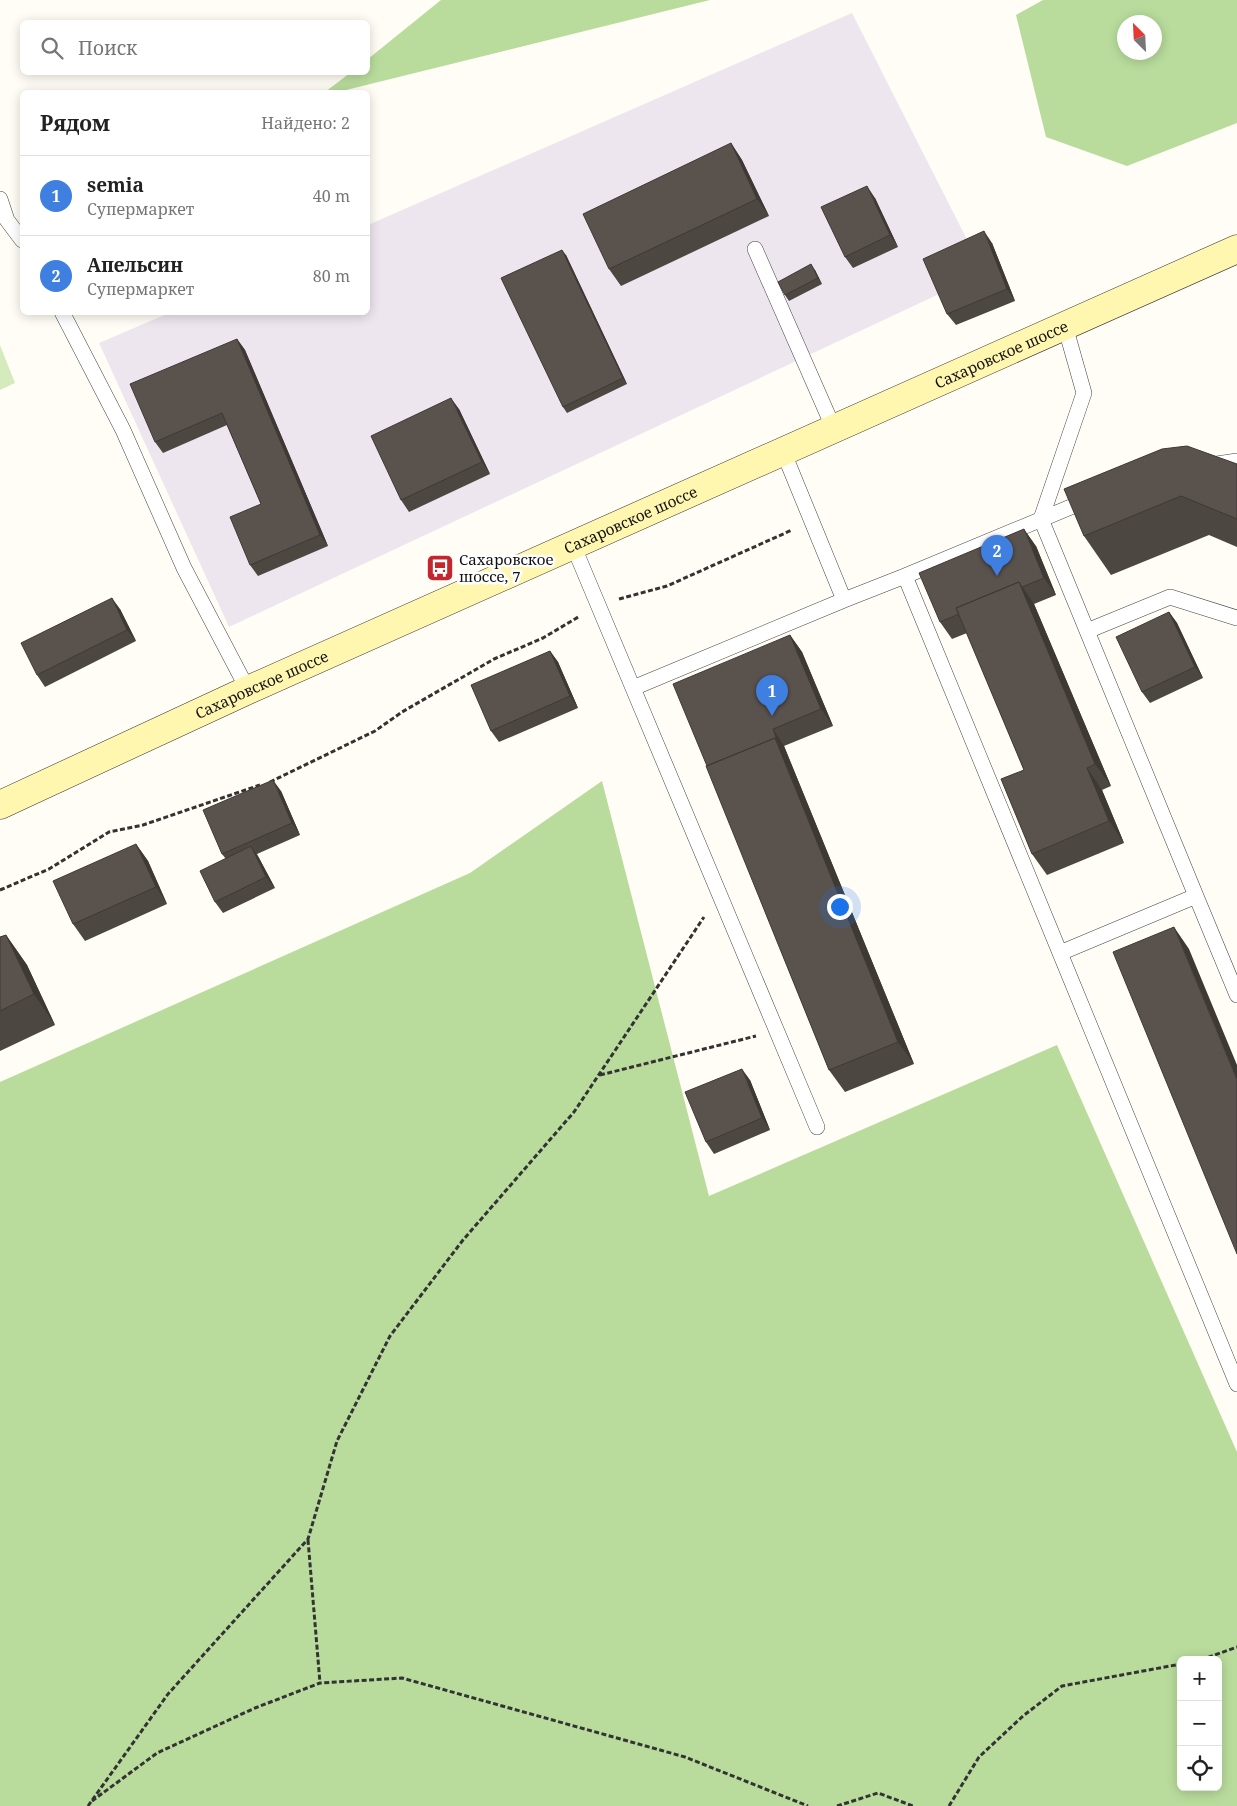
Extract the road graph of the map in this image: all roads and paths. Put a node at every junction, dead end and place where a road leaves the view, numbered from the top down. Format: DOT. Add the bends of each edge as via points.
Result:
graph roads {
  1 [pos="0,199"];
  2 [pos="4,222"];
  3 [pos="20,238"];
  4 [pos="1237,249"];
  5 [pos="754,250"];
  6 [pos="64,315"];
  7 [pos="1065,326"];
  8 [pos="834,429"];
  9 [pos="783,452"];
  10 [pos="1237,461"];
  11 [pos="1192,467"];
  12 [pos="1104,494"];
  13 [pos="1041,520"];
  14 [pos="812,522"];
  15 [pos="573,545"];
  16 [pos="905,576"];
  17 [pos="844,600"];
  18 [pos="598,605"];
  19 [pos="1237,618"];
  20 [pos="1087,631"];
  21 [pos="633,688"];
  22 [pos="248,690"];
  23 [pos="0,805"];
  24 [pos="0,890"];
  25 [pos="719,893"];
  26 [pos="1196,896"];
  27 [pos="1060,953"];
  28 [pos="1237,995"];
  29 [pos="777,1031"];
  30 [pos="599,1076"];
  31 [pos="817,1127"];
  32 [pos="1237,1384"];
  33 [pos="308,1539"];
  34 [pos="1237,1647"];
  35 [pos="1212,1656"];
  36 [pos="1177,1665"];
  37 [pos="320,1683"];
  38 [pos="89,1804"];
  39 [pos="808,1806"];
  40 [pos="837,1806"];
  41 [pos="913,1806"];
  42 [pos="949,1806"];
  1 -- 2 [label="lane"];
  2 -- 3 [label="lane"];
  4 -- 7 [label="main road, Сахаровское шоссе"];
  5 -- 8 [label="lane"];
  6 -- 22 [label="lane" via="123,430 184,568"];
  7 -- 8 [label="main road, Сахаровское шоссе"];
  7 -- 13 [label="lane" via="1084,394"];
  8 -- 9 [label="main road, Сахаровское шоссе"];
  9 -- 14 [label="lane"];
  9 -- 15 [label="main road, Сахаровское шоссе"];
  10 -- 11 [label="lane"];
  12 -- 13 [label="lane"];
  13 -- 16 [label="lane"];
  13 -- 20 [label="lane"];
  14 -- 17 [label="lane"];
  14 -- 18 [label="path" via="667,586"];
  15 -- 18 [label="lane"];
  15 -- 22 [label="main road, Сахаровское шоссе"];
  16 -- 17 [label="lane"];
  16 -- 27 [label="lane"];
  17 -- 21 [label="lane"];
  18 -- 21 [label="lane"];
  18 -- 24 [label="path" via="542,638 494,659 375,731 271,782 143,825 109,832 49,869"];
  19 -- 20 [label="lane" via="1170,597"];
  20 -- 26 [label="lane"];
  21 -- 25 [label="lane"];
  22 -- 23 [label="main road, Сахаровское шоссе"];
  25 -- 29 [label="lane"];
  25 -- 30 [label="path"];
  26 -- 27 [label="lane"];
  26 -- 28 [label="lane"];
  27 -- 32 [label="lane"];
  29 -- 30 [label="path"];
  29 -- 31 [label="lane"];
  30 -- 33 [label="path" via="574,1112 463,1240 390,1336 337,1441"];
  33 -- 37 [label="path"];
  33 -- 38 [label="path" via="168,1694"];
  34 -- 35 [label="path"];
  36 -- 42 [label="path" via="1062,1686 1023,1716 979,1757"];
  37 -- 38 [label="path" via="255,1708 157,1753"];
  37 -- 39 [label="path" via="402,1678 685,1757"];
  40 -- 41 [label="path" via="878,1793"];
}
